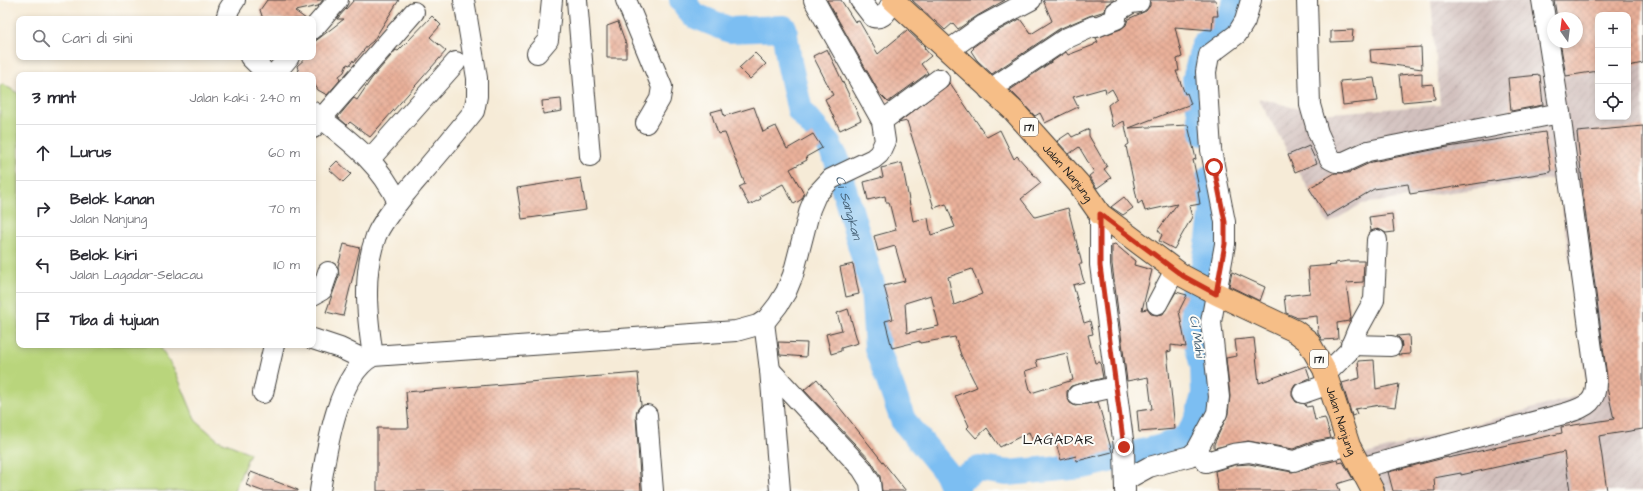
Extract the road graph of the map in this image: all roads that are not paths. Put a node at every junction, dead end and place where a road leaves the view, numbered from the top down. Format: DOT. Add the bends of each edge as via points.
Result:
graph roads {
  1 [pos="221,0"];
  2 [pos="235,0"];
  3 [pos="338,0"];
  4 [pos="464,0"];
  5 [pos="552,0"];
  6 [pos="578,0"];
  7 [pos="626,0"];
  8 [pos="814,0"];
  9 [pos="860,0"];
  10 [pos="893,0"];
  11 [pos="1031,0"];
  12 [pos="1251,0"];
  13 [pos="1307,0"];
  14 [pos="1542,0"];
  15 [pos="1139,2"];
  16 [pos="414,12"];
  17 [pos="225,16"];
  18 [pos="227,16"];
  19 [pos="316,26"];
  20 [pos="949,50"];
  21 [pos="537,53"];
  22 [pos="253,60"];
  23 [pos="286,60"];
  24 [pos="456,62"];
  25 [pos="265,72"];
  26 [pos="276,72"];
  27 [pos="939,79"];
  28 [pos="989,90"];
  29 [pos="1560,113"];
  30 [pos="316,120"];
  31 [pos="882,121"];
  32 [pos="646,123"];
  33 [pos="590,156"];
  34 [pos="370,159"];
  35 [pos="398,202"];
  36 [pos="1100,214"];
  37 [pos="1377,240"];
  38 [pos="328,272"];
  39 [pos="1194,281"];
  40 [pos="316,293"];
  41 [pos="1157,304"];
  42 [pos="764,322"];
  43 [pos="316,340"];
  44 [pos="1352,345"];
  45 [pos="1391,346"];
  46 [pos="273,348"];
  47 [pos="369,358"];
  48 [pos="770,370"];
  49 [pos="1327,379"];
  50 [pos="1115,387"];
  51 [pos="263,393"];
  52 [pos="1303,393"];
  53 [pos="1078,395"];
  54 [pos="647,415"];
  55 [pos="1348,446"];
  56 [pos="1197,450"];
  57 [pos="1360,468"];
  58 [pos="1125,470"];
  59 [pos="320,491"];
  60 [pos="653,491"];
  61 [pos="780,491"];
  62 [pos="871,491"];
  63 [pos="1373,491"];
  1 -- 17 [label="street"];
  2 -- 18 [label="street"];
  3 -- 19 [label="street"];
  4 -- 35 [label="street" via="477,78 474,111"];
  5 -- 21 [label="street" via="548,40"];
  6 -- 33 [label="street"];
  7 -- 32 [label="street" via="662,87 660,99"];
  8 -- 31 [label="street"];
  9 -- 10 [label="street" via="873,17 878,18 884,17"];
  10 -- 20 [label="main road, Jalan Nanjung / 171"];
  11 -- 20 [label="street" via="984,25"];
  12 -- 39 [label="street" via="1245,21 1237,34 1209,55 1206,72 1210,150 1225,222 1225,244"];
  13 -- 29 [label="street" via="1310,105 1318,133 1330,159 1336,162 1344,162 1368,151"];
  14 -- 29 [label="street"];
  15 -- 28 [label="street" via="1131,3 1116,12 1116,19 1065,39"];
  16 -- 30 [label="street"];
  20 -- 28 [label="main road, Jalan Nanjung / 171"];
  22 -- 25 [label="street"];
  23 -- 26 [label="street"];
  24 -- 34 [label="street"];
  27 -- 31 [label="street"];
  28 -- 36 [label="main road, Jalan Nanjung / 171" via="1033,131 1079,184"];
  29 -- 57 [label="street" via="1596,379 1595,396 1588,404 1567,413"];
  30 -- 34 [label="street"];
  31 -- 42 [label="street" via="885,140 873,159 827,182 816,195 793,275 786,292"];
  34 -- 35 [label="street" via="390,184"];
  35 -- 47 [label="street" via="377,235 369,264"];
  36 -- 39 [label="main road, Jalan Nanjung / 171"];
  36 -- 50 [label="street" via="1100,266"];
  37 -- 44 [label="street" via="1374,300"];
  38 -- 40 [label="street" via="322,290"];
  39 -- 41 [label="street"];
  39 -- 49 [label="main road, Jalan Nanjung / 171" via="1302,335 1317,354"];
  39 -- 56 [label="street" via="1212,329 1218,386 1218,405 1214,421"];
  42 -- 47 [label="street" via="736,331"];
  42 -- 48 [label="street"];
  43 -- 47 [label="street"];
  44 -- 45 [label="street"];
  44 -- 49 [label="street"];
  46 -- 51 [label="street"];
  47 -- 59 [label="street" via="355,374 339,403 326,452"];
  48 -- 61 [label="street"];
  48 -- 62 [label="street" via="862,469 870,482"];
  49 -- 52 [label="street"];
  49 -- 55 [label="main road, Jalan Nanjung / 171"];
  50 -- 53 [label="street"];
  50 -- 58 [label="street"];
  54 -- 60 [label="street"];
  55 -- 56 [label="street" via="1318,452 1294,461 1249,452 1206,462"];
  55 -- 57 [label="main road, Jalan Nanjung / 171"];
  56 -- 58 [label="street" via="1190,456"];
  57 -- 63 [label="main road, Jalan Nanjung / 171"];
}
